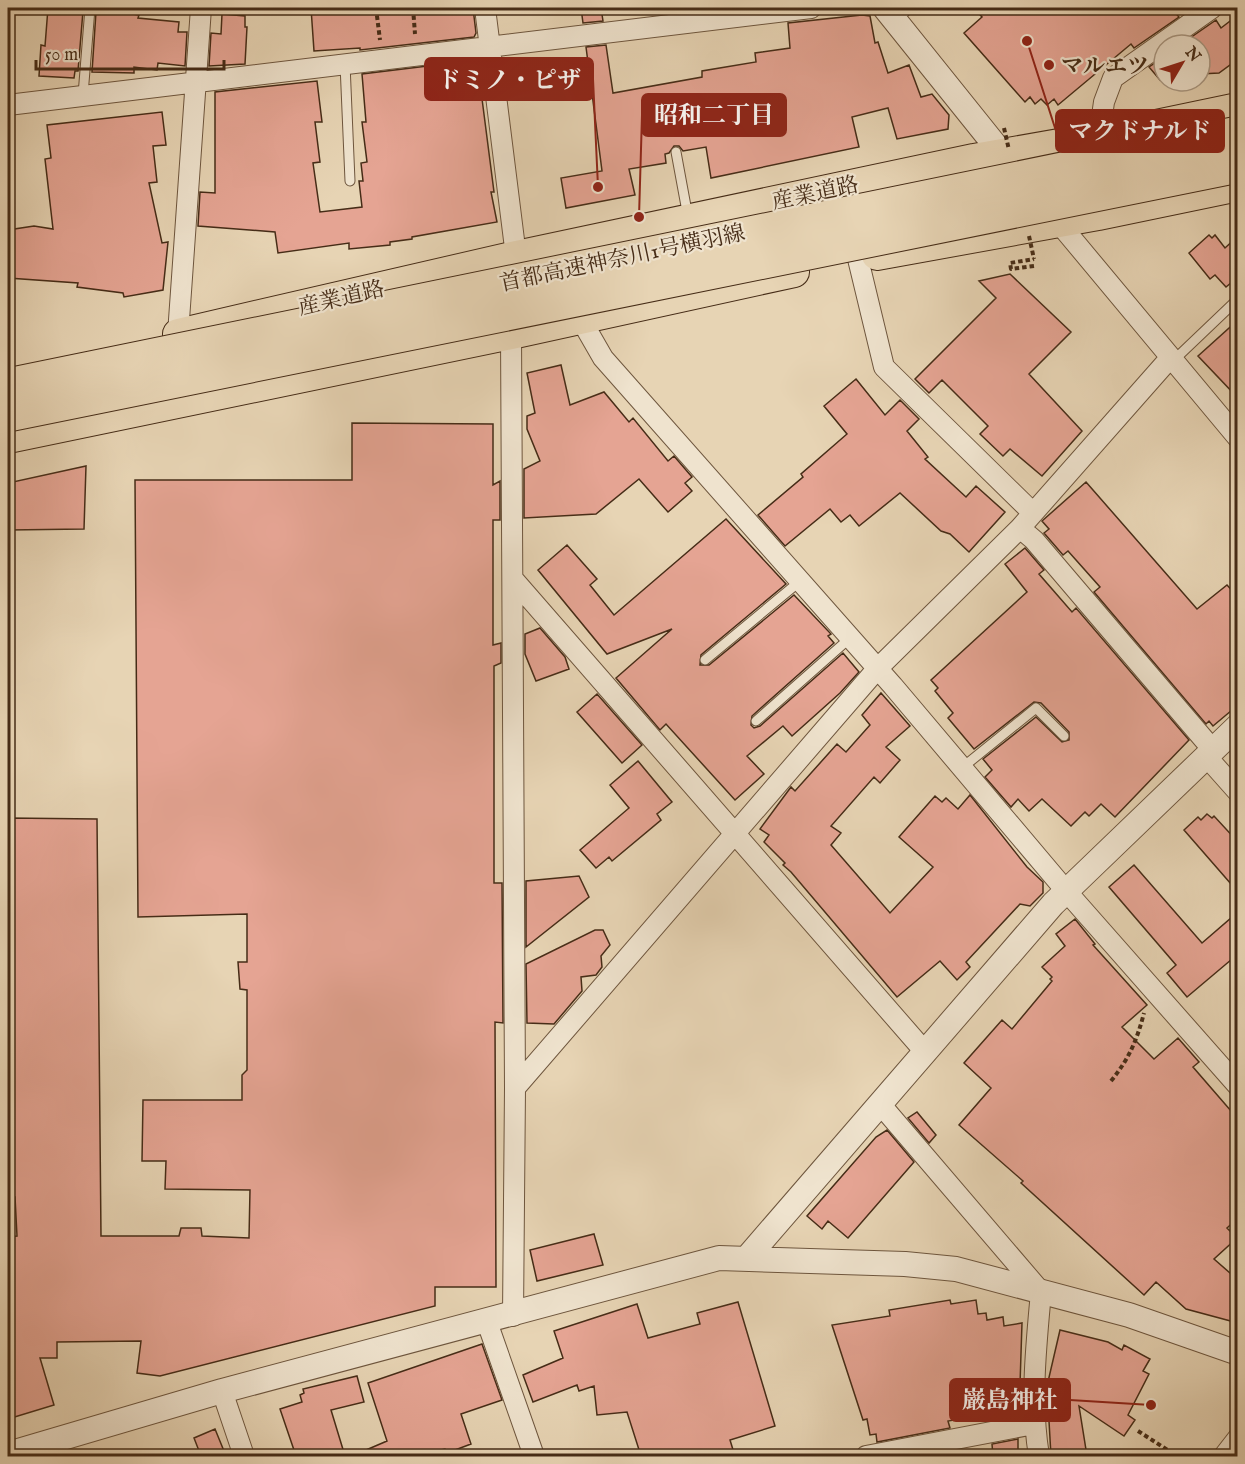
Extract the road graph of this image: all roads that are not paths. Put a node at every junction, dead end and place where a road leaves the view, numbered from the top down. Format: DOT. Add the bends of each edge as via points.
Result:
graph roads {
  1 [pos="90,8"];
  2 [pos="201,8"];
  3 [pos="485,8"];
  4 [pos="811,8"];
  5 [pos="1212,8"];
  6 [pos="897,12"];
  7 [pos="489,45"];
  8 [pos="345,63"];
  9 [pos="196,81"];
  10 [pos="83,95"];
  11 [pos="8,105"];
  12 [pos="1238,108"];
  13 [pos="1238,133"];
  14 [pos="1099,137"];
  15 [pos="676,152"];
  16 [pos="1001,154"];
  17 [pos="1238,166"];
  18 [pos="350,181"];
  19 [pos="1238,186"];
  20 [pos="689,219"];
  21 [pos="1058,222"];
  22 [pos="516,256"];
  23 [pos="858,259"];
  24 [pos="1238,299"];
  25 [pos="580,318"];
  26 [pos="178,334"];
  27 [pos="511,334"];
  28 [pos="1171,359"];
  29 [pos="8,369"];
  30 [pos="8,385"];
  31 [pos="8,415"];
  32 [pos="8,438"];
  33 [pos="1238,438"];
  34 [pos="1033,513"];
  35 [pos="1020,528"];
  36 [pos="513,579"];
  37 [pos="800,582"];
  38 [pos="850,638"];
  39 [pos="705,660"];
  40 [pos="877,669"];
  41 [pos="756,721"];
  42 [pos="1238,726"];
  43 [pos="1064,736"];
  44 [pos="1210,753"];
  45 [pos="963,766"];
  46 [pos="1238,792"];
  47 [pos="737,835"];
  48 [pos="1066,891"];
  49 [pos="926,1053"];
  50 [pos="1238,1086"];
  51 [pos="516,1088"];
  52 [pos="880,1105"];
  53 [pos="746,1259"];
  54 [pos="1041,1292"];
  55 [pos="513,1316"];
  56 [pos="487,1322"];
  57 [pos="1238,1353"];
  58 [pos="222,1391"];
  59 [pos="1034,1424"];
  60 [pos="1238,1438"];
  61 [pos="59,1449"];
  62 [pos="8,1454"];
  63 [pos="244,1456"];
  64 [pos="534,1456"];
  65 [pos="866,1456"];
  66 [pos="1039,1456"];
  67 [pos="1224,1456"];
  1 -- 10 [label="lane"];
  2 -- 9 [label="street"];
  3 -- 7 [label="street"];
  4 -- 7 [label="street" via="704,26 678,18"];
  5 -- 14 [label="street" via="1113,78 1104,102"];
  6 -- 16 [label="street"];
  7 -- 8 [label="street"];
  7 -- 22 [label="street"];
  8 -- 9 [label="street"];
  8 -- 18 [label="lane"];
  9 -- 10 [label="street"];
  9 -- 26 [label="street"];
  10 -- 11 [label="street"];
  12 -- 14 [label="main road, 産業道路"];
  13 -- 30 [label="highway, 首都高速神奈川1号横羽線, bridge"];
  14 -- 16 [label="main road, 産業道路"];
  15 -- 20 [label="lane"];
  16 -- 20 [label="main road, 産業道路"];
  16 -- 21 [label="street"];
  17 -- 31 [label="highway, 首都高速神奈川1号横羽線, bridge"];
  19 -- 21 [label="main road"];
  20 -- 22 [label="main road, 産業道路"];
  21 -- 23 [label="main road"];
  21 -- 28 [label="street"];
  22 -- 26 [label="main road, 産業道路"];
  22 -- 27 [label="street"];
  23 -- 25 [label="main road"];
  23 -- 34 [label="street" via="884,367"];
  24 -- 28 [label="lane"];
  25 -- 27 [label="main road"];
  25 -- 37 [label="street" via="603,358"];
  26 -- 29 [label="main road, 産業道路"];
  27 -- 32 [label="main road"];
  27 -- 36 [label="street"];
  28 -- 33 [label="street"];
  28 -- 34 [label="street"];
  34 -- 35 [label="street"];
  35 -- 40 [label="street"];
  35 -- 44 [label="street"];
  36 -- 47 [label="street"];
  36 -- 51 [label="street"];
  37 -- 38 [label="street"];
  37 -- 39 [label="lane"];
  38 -- 40 [label="street"];
  38 -- 41 [label="lane"];
  40 -- 45 [label="street"];
  40 -- 47 [label="street"];
  42 -- 44 [label="street"];
  43 -- 45 [label="lane" via="1036,708"];
  44 -- 46 [label="street"];
  44 -- 48 [label="street"];
  45 -- 48 [label="street"];
  47 -- 49 [label="street"];
  47 -- 51 [label="street"];
  48 -- 49 [label="street"];
  48 -- 50 [label="street"];
  49 -- 52 [label="street"];
  51 -- 55 [label="street"];
  52 -- 53 [label="street"];
  52 -- 54 [label="street"];
  53 -- 54 [label="street" via="931,1265"];
  53 -- 55 [label="street" via="719,1258"];
  54 -- 57 [label="street" via="1129,1315"];
  54 -- 59 [label="street"];
  55 -- 56 [label="street"];
  56 -- 58 [label="street"];
  56 -- 64 [label="street"];
  58 -- 61 [label="street"];
  58 -- 63 [label="street"];
  59 -- 65 [label="street"];
  59 -- 66 [label="street"];
  60 -- 67 [label="street"];
  61 -- 62 [label="street"];
}
